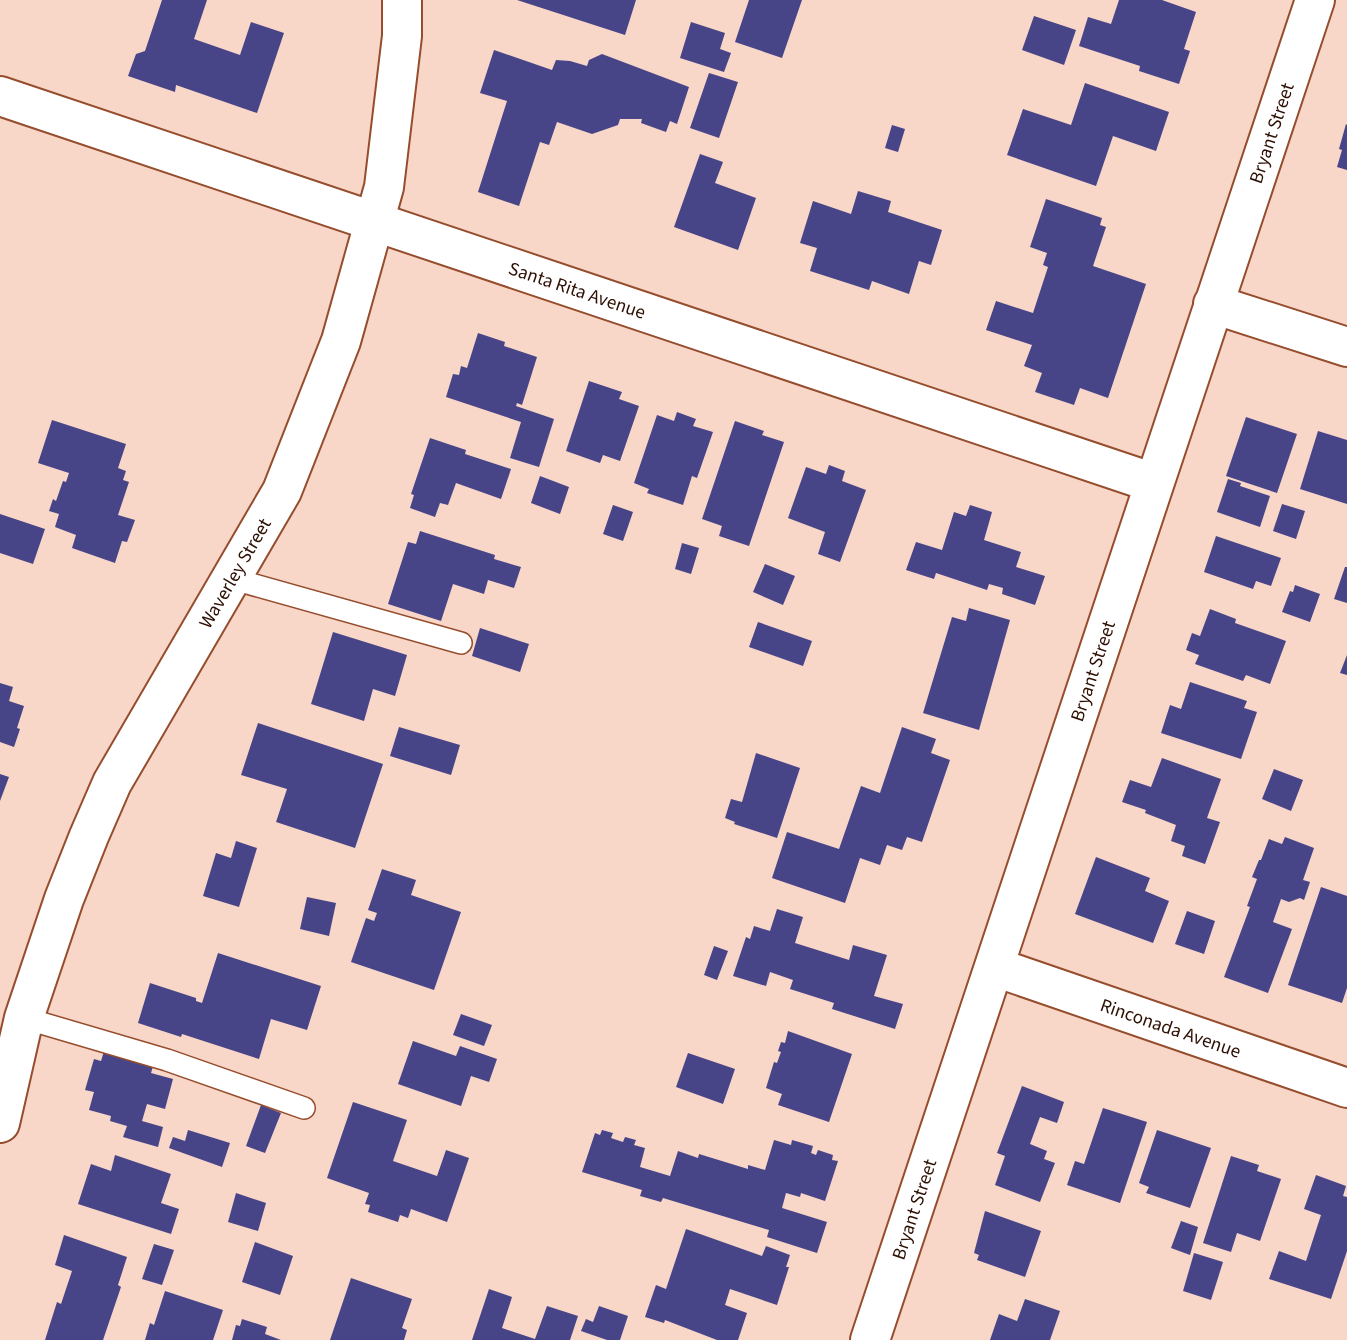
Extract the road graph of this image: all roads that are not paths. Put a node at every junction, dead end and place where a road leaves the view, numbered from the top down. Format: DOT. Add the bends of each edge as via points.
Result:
graph roads {
  1 [pos="402,0"];
  2 [pos="1315,0"];
  3 [pos="0,96"];
  4 [pos="376,223"];
  5 [pos="1213,304"];
  6 [pos="1347,347"];
  7 [pos="1154,483"];
  8 [pos="233,579"];
  9 [pos="461,643"];
  10 [pos="995,967"];
  11 [pos="24,1018"];
  12 [pos="1347,1088"];
  13 [pos="304,1108"];
  14 [pos="0,1123"];
  15 [pos="870,1340"];
  1 -- 4 [label="street, Waverley Street" via="402,36"];
  2 -- 5 [label="street, Bryant Street"];
  3 -- 4 [label="street, Santa Rita Avenue"];
  4 -- 7 [label="street, Santa Rita Avenue"];
  4 -- 8 [label="street, Waverley Street" via="341,341 282,491"];
  5 -- 6 [label="street"];
  5 -- 7 [label="street, Bryant Street"];
  7 -- 10 [label="street, Bryant Street"];
  8 -- 9 [label="lane"];
  8 -- 11 [label="street, Waverley Street" via="112,783 64,899"];
  10 -- 12 [label="street, Rinconada Avenue"];
  10 -- 15 [label="street, Bryant Street"];
  11 -- 13 [label="lane" via="167,1060"];
  11 -- 14 [label="street, Waverley Street"];
}
